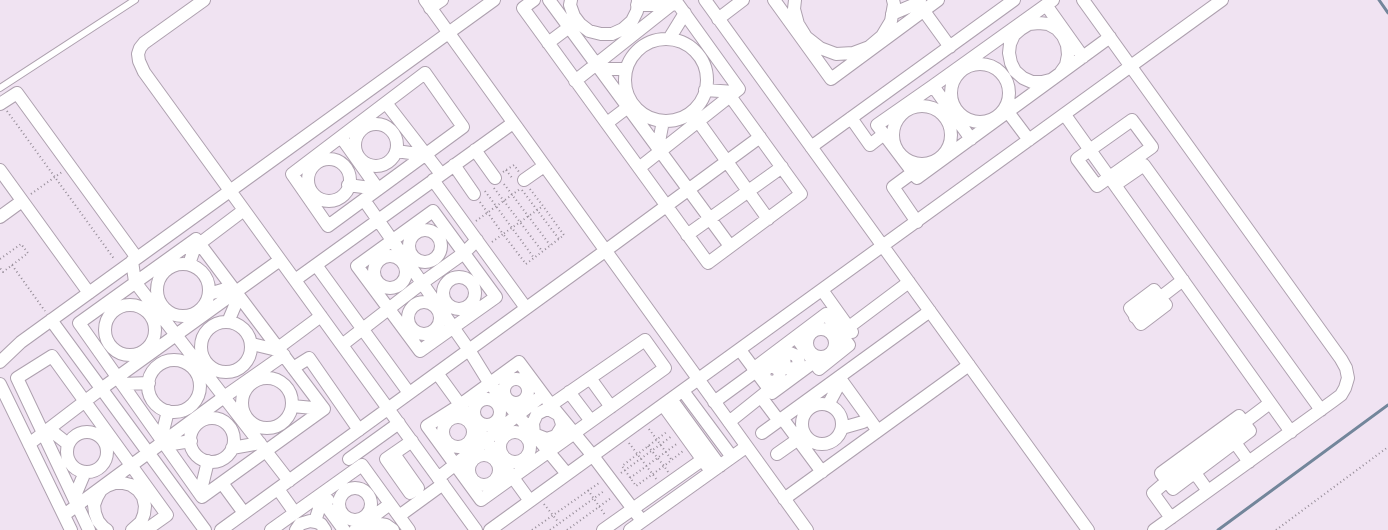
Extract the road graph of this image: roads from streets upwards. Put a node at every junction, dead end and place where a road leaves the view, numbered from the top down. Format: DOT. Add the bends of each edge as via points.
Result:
graph roads {
  1 [pos="204,0"];
  2 [pos="442,0"];
  3 [pos="494,0"];
  4 [pos="534,0"];
  5 [pos="550,0"];
  6 [pos="571,0"];
  7 [pos="705,0"];
  8 [pos="743,0"];
  9 [pos="774,0"];
  10 [pos="795,0"];
  11 [pos="893,0"];
  12 [pos="938,0"];
  13 [pos="1014,0"];
  14 [pos="1083,0"];
  15 [pos="1222,0"];
  16 [pos="674,2"];
  17 [pos="638,3"];
  18 [pos="919,3"];
  19 [pos="427,4"];
  20 [pos="1049,5"];
  21 [pos="685,13"];
  22 [pos="892,14"];
  23 [pos="718,19"];
  24 [pos="1039,23"];
  25 [pos="574,24"];
  26 [pos="1020,27"];
  27 [pos="629,31"];
  28 [pos="448,33"];
  29 [pos="601,34"];
  30 [pos="802,35"];
  31 [pos="1065,35"];
  32 [pos="1110,37"];
  33 [pos="669,39"];
  34 [pos="548,43"];
  35 [pos="954,44"];
  36 [pos="995,44"];
  37 [pos="1010,44"];
  38 [pos="642,46"];
  39 [pos="712,52"];
  40 [pos="836,54"];
  41 [pos="1082,56"];
  42 [pos="970,59"];
  43 [pos="1067,59"];
  44 [pos="701,60"];
  45 [pos="596,63"];
  46 [pos="987,65"];
  47 [pos="1131,66"];
  48 [pos="626,69"];
  49 [pos="825,70"];
  50 [pos="1011,74"];
  51 [pos="1056,77"];
  52 [pos="575,81"];
  53 [pos="935,86"];
  54 [pos="951,88"];
  55 [pos="705,90"];
  56 [pos="1029,92"];
  57 [pos="733,94"];
  58 [pos="0,103"];
  59 [pos="386,103"];
  60 [pos="1008,106"];
  61 [pos="628,107"];
  62 [pos="930,107"];
  63 [pos="903,110"];
  64 [pos="952,114"];
  65 [pos="1065,115"];
  66 [pos="694,117"];
  67 [pos="851,118"];
  68 [pos="663,121"];
  69 [pos="973,121"];
  70 [pos="513,123"];
  71 [pos="376,124"];
  72 [pos="606,124"];
  73 [pos="404,127"];
  74 [pos="359,130"];
  75 [pos="885,133"];
  76 [pos="394,134"];
  77 [pos="341,137"];
  78 [pos="760,137"];
  79 [pos="969,138"];
  80 [pos="1029,140"];
  81 [pos="950,144"];
  82 [pos="811,147"];
  83 [pos="659,149"];
  84 [pos="475,150"];
  85 [pos="1090,150"];
  86 [pos="396,151"];
  87 [pos="899,154"];
  88 [pos="425,155"];
  89 [pos="358,158"];
  90 [pos="333,160"];
  91 [pos="315,161"];
  92 [pos="727,161"];
  93 [pos="937,162"];
  94 [pos="384,164"];
  95 [pos="921,164"];
  96 [pos="454,165"];
  97 [pos="544,166"];
  98 [pos="345,167"];
  99 [pos="782,167"];
  100 [pos="639,168"];
  101 [pos="0,170"];
  102 [pos="913,175"];
  103 [pos="397,176"];
  104 [pos="293,177"];
  105 [pos="437,177"];
  106 [pos="497,177"];
  107 [pos="308,178"];
  108 [pos="1112,181"];
  109 [pos="520,182"];
  110 [pos="348,185"];
  111 [pos="378,189"];
  112 [pos="689,190"];
  113 [pos="230,191"];
  114 [pos="748,191"];
  115 [pos="309,193"];
  116 [pos="474,194"];
  117 [pos="341,196"];
  118 [pos="329,200"];
  119 [pos="364,200"];
  120 [pos="22,201"];
  121 [pos="667,206"];
  122 [pos="244,210"];
  123 [pos="351,210"];
  124 [pos="435,213"];
  125 [pos="0,217"];
  126 [pos="768,218"];
  127 [pos="710,219"];
  128 [pos="379,220"];
  129 [pos="917,222"];
  130 [pos="326,223"];
  131 [pos="411,234"];
  132 [pos="687,235"];
  133 [pos="438,236"];
  134 [pos="198,242"];
  135 [pos="480,244"];
  136 [pos="730,246"];
  137 [pos="883,246"];
  138 [pos="605,251"];
  139 [pos="400,252"];
  140 [pos="464,253"];
  141 [pos="135,260"];
  142 [pos="280,260"];
  143 [pos="377,260"];
  144 [pos="189,264"];
  145 [pos="432,264"];
  146 [pos="166,265"];
  147 [pos="316,265"];
  148 [pos="217,267"];
  149 [pos="406,273"];
  150 [pos="205,275"];
  151 [pos="461,277"];
  152 [pos="295,280"];
  153 [pos="1183,280"];
  154 [pos="422,282"];
  155 [pos="909,282"];
  156 [pos="136,283"];
  157 [pos="446,284"];
  158 [pos="384,285"];
  159 [pos="476,285"];
  160 [pos="822,290"];
  161 [pos="236,292"];
  162 [pos="88,293"];
  163 [pos="209,294"];
  164 [pos="495,295"];
  165 [pos="406,296"];
  166 [pos="135,305"];
  167 [pos="441,306"];
  168 [pos="109,307"];
  169 [pos="415,307"];
  170 [pos="526,308"];
  171 [pos="156,310"];
  172 [pos="389,310"];
  173 [pos="466,310"];
  174 [pos="930,311"];
  175 [pos="199,314"];
  176 [pos="178,315"];
  177 [pos="321,316"];
  178 [pos="1135,317"];
  179 [pos="84,319"];
  180 [pos="51,320"];
  181 [pos="228,322"];
  182 [pos="259,323"];
  183 [pos="105,324"];
  184 [pos="453,327"];
  185 [pos="210,329"];
  186 [pos="362,329"];
  187 [pos="408,329"];
  188 [pos="155,332"];
  189 [pos="246,332"];
  190 [pos="434,332"];
  191 [pos="175,334"];
  192 [pos="202,340"];
  193 [pos="252,344"];
  194 [pos="342,345"];
  195 [pos="469,350"];
  196 [pos="740,350"];
  197 [pos="146,353"];
  198 [pos="129,355"];
  199 [pos="284,356"];
  200 [pos="796,359"];
  201 [pos="174,360"];
  202 [pos="0,362"];
  203 [pos="969,365"];
  204 [pos="200,366"];
  205 [pos="156,367"];
  206 [pos="238,370"];
  207 [pos="223,372"];
  208 [pos="437,373"];
  209 [pos="118,378"];
  210 [pos="273,378"];
  211 [pos="301,378"];
  212 [pos="590,378"];
  213 [pos="840,379"];
  214 [pos="698,380"];
  215 [pos="247,381"];
  216 [pos="149,383"];
  217 [pos="0,384"];
  218 [pos="288,387"];
  219 [pos="101,388"];
  220 [pos="683,391"];
  221 [pos="569,392"];
  222 [pos="199,393"];
  223 [pos="410,393"];
  224 [pos="223,396"];
  225 [pos="242,398"];
  226 [pos="153,400"];
  227 [pos="856,401"];
  228 [pos="667,402"];
  229 [pos="714,402"];
  230 [pos="1270,403"];
  231 [pos="693,404"];
  232 [pos="809,404"];
  233 [pos="87,405"];
  234 [pos="828,405"];
  235 [pos="292,406"];
  236 [pos="611,407"];
  237 [pos="140,408"];
  238 [pos="188,408"];
  239 [pos="324,409"];
  240 [pos="388,409"];
  241 [pos="168,410"];
  242 [pos="1321,410"];
  243 [pos="839,414"];
  244 [pos="677,416"];
  245 [pos="244,418"];
  246 [pos="495,418"];
  247 [pos="782,418"];
  248 [pos="215,419"];
  249 [pos="60,420"];
  250 [pos="197,421"];
  251 [pos="591,421"];
  252 [pos="802,421"];
  253 [pos="706,422"];
  254 [pos="863,422"];
  255 [pos="282,423"];
  256 [pos="399,423"];
  257 [pos="1244,424"];
  258 [pos="731,425"];
  259 [pos="229,428"];
  260 [pos="267,428"];
  261 [pos="842,428"];
  262 [pos="358,430"];
  263 [pos="46,431"];
  264 [pos="878,431"];
  265 [pos="87,432"];
  266 [pos="1291,432"];
  267 [pos="762,433"];
  268 [pos="290,434"];
  269 [pos="526,435"];
  270 [pos="1229,435"];
  271 [pos="686,437"];
  272 [pos="801,437"];
  273 [pos="106,438"];
  274 [pos="718,438"];
  275 [pos="486,440"];
  276 [pos="557,440"];
  277 [pos="412,441"];
  278 [pos="163,442"];
  279 [pos="69,443"];
  280 [pos="816,443"];
  281 [pos="1218,443"];
  282 [pos="29,444"];
  283 [pos="339,444"];
  284 [pos="192,446"];
  285 [pos="746,446"];
  286 [pos="263,447"];
  287 [pos="232,448"];
  288 [pos="52,450"];
  289 [pos="148,452"];
  290 [pos="702,453"];
  291 [pos="1204,453"];
  292 [pos="394,454"];
  293 [pos="777,454"];
  294 [pos="593,456"];
  295 [pos="732,457"];
  296 [pos="811,457"];
  297 [pos="223,459"];
  298 [pos="350,459"];
  299 [pos="208,461"];
  300 [pos="1249,462"];
  301 [pos="178,463"];
  302 [pos="455,464"];
  303 [pos="1188,464"];
  304 [pos="132,466"];
  305 [pos="66,467"];
  306 [pos="360,468"];
  307 [pos="715,469"];
  308 [pos="90,472"];
  309 [pos="509,472"];
  310 [pos="822,472"];
  311 [pos="235,473"];
  312 [pos="567,474"];
  313 [pos="1173,476"];
  314 [pos="289,481"];
  315 [pos="440,481"];
  316 [pos="124,483"];
  317 [pos="222,483"];
  318 [pos="105,486"];
  319 [pos="378,486"];
  320 [pos="278,489"];
  321 [pos="144,490"];
  322 [pos="339,492"];
  323 [pos="1208,492"];
  324 [pos="200,494"];
  325 [pos="365,495"];
  326 [pos="320,498"];
  327 [pos="534,498"];
  328 [pos="784,499"];
  329 [pos="77,503"];
  330 [pos="94,505"];
  331 [pos="633,509"];
  332 [pos="164,511"];
  333 [pos="145,512"];
  334 [pos="244,513"];
  335 [pos="64,515"];
  336 [pos="1171,518"];
  337 [pos="396,519"];
  338 [pos="296,520"];
  339 [pos="315,521"];
  340 [pos="642,521"];
  341 [pos="346,524"];
  342 [pos="368,524"];
  343 [pos="96,528"];
  344 [pos="277,529"];
  345 [pos="325,529"];
  346 [pos="71,530"];
  347 [pos="137,530"];
  348 [pos="205,530"];
  349 [pos="221,530"];
  350 [pos="476,530"];
  351 [pos="490,530"];
  352 [pos="602,530"];
  353 [pos="630,530"];
  354 [pos="807,530"];
  355 [pos="1088,530"];
  356 [pos="1154,530"];
  1 -- 113 [label="street" via="144,43 138,54 144,72"];
  2 -- 19 [label="street"];
  3 -- 28 [label="street"];
  4 -- 34 [label="street" via="523,8"];
  5 -- 25 [label="street"];
  6 -- 25 [label="street"];
  7 -- 23 [label="street"];
  8 -- 23 [label="street"];
  9 -- 30 [label="street"];
  10 -- 30 [label="street" via="794,9"];
  11 -- 22 [label="street"];
  12 -- 18 [label="street"];
  13 -- 35 [label="street"];
  14 -- 32 [label="street"];
  15 -- 47 [label="street"];
  16 -- 17 [label="street"];
  16 -- 21 [label="street"];
  16 -- 27 [label="street"];
  17 -- 27 [label="street"];
  18 -- 22 [label="street"];
  18 -- 35 [label="street"];
  18 -- 49 [label="street" via="831,79"];
  19 -- 28 [label="street"];
  20 -- 24 [label="street"];
  20 -- 26 [label="street"];
  20 -- 31 [label="street"];
  21 -- 33 [label="street"];
  21 -- 39 [label="street"];
  22 -- 40 [label="street" via="882,36 869,47 853,54"];
  23 -- 82 [label="street"];
  24 -- 26 [label="street"];
  24 -- 31 [label="street" via="1048,24"];
  25 -- 29 [label="street" via="580,24 589,31"];
  25 -- 34 [label="street"];
  25 -- 45 [label="street"];
  26 -- 36 [label="street"];
  26 -- 37 [label="street"];
  27 -- 29 [label="street" via="623,29 612,34"];
  27 -- 38 [label="street"];
  27 -- 45 [label="street"];
  28 -- 70 [label="street"];
  28 -- 113 [label="street"];
  29 -- 45 [label="street"];
  30 -- 40 [label="street" via="820,48"];
  30 -- 49 [label="street"];
  31 -- 41 [label="street"];
  31 -- 43 [label="street" via="1068,45"];
  32 -- 41 [label="street"];
  32 -- 47 [label="street"];
  33 -- 38 [label="street" via="654,40"];
  33 -- 44 [label="street" via="682,42 694,50"];
  34 -- 52 [label="street"];
  35 -- 42 [label="street"];
  35 -- 67 [label="street"];
  36 -- 37 [label="street"];
  36 -- 42 [label="street"];
  36 -- 46 [label="street"];
  36 -- 50 [label="street"];
  37 -- 50 [label="street"];
  38 -- 48 [label="street" via="632,56"];
  39 -- 44 [label="street"];
  39 -- 57 [label="street" via="739,89"];
  40 -- 49 [label="street"];
  41 -- 43 [label="street"];
  41 -- 51 [label="street"];
  42 -- 53 [label="street"];
  43 -- 51 [label="street" via="1066,65"];
  44 -- 55 [label="street" via="706,74"];
  45 -- 48 [label="street"];
  45 -- 52 [label="street"];
  45 -- 61 [label="street"];
  46 -- 50 [label="street"];
  46 -- 54 [label="street" via="973,65 964,69 957,75"];
  47 -- 65 [label="street"];
  47 -- 242 [label="street" via="1346,368 1348,378 1341,395"];
  48 -- 68 [label="street" via="624,83 628,97 636,109 646,117"];
  50 -- 56 [label="street"];
  50 -- 60 [label="street"];
  51 -- 56 [label="street"];
  52 -- 72 [label="street"];
  53 -- 54 [label="street"];
  53 -- 62 [label="street"];
  53 -- 63 [label="street"];
  53 -- 64 [label="street"];
  54 -- 64 [label="street"];
  55 -- 57 [label="street"];
  55 -- 66 [label="street" via="702,100 694,110"];
  56 -- 60 [label="street"];
  57 -- 66 [label="street"];
  57 -- 78 [label="street"];
  58 -- 141 [label="street" via="17,93"];
  59 -- 71 [label="street"];
  59 -- 73 [label="street"];
  59 -- 74 [label="street"];
  59 -- 88 [label="street" via="425,73 463,127"];
  60 -- 69 [label="street" via="991,120"];
  60 -- 79 [label="street"];
  60 -- 80 [label="street"];
  61 -- 72 [label="street"];
  61 -- 83 [label="street"];
  62 -- 63 [label="street" via="922,105"];
  62 -- 64 [label="street"];
  63 -- 75 [label="street" via="894,127"];
  63 -- 75 [label="street" via="877,125"];
  64 -- 69 [label="street"];
  64 -- 79 [label="street"];
  64 -- 81 [label="street"];
  65 -- 80 [label="street"];
  65 -- 85 [label="street"];
  66 -- 68 [label="street"];
  66 -- 83 [label="street"];
  66 -- 92 [label="street"];
  67 -- 75 [label="street" via="870,144"];
  67 -- 82 [label="street"];
  68 -- 83 [label="street"];
  69 -- 79 [label="street"];
  70 -- 84 [label="street"];
  70 -- 97 [label="street"];
  71 -- 74 [label="street"];
  71 -- 76 [label="street" via="383,125"];
  72 -- 100 [label="street"];
  73 -- 76 [label="street"];
  73 -- 88 [label="street"];
  74 -- 77 [label="street"];
  74 -- 89 [label="street" via="356,148"];
  75 -- 87 [label="street"];
  76 -- 86 [label="street"];
  77 -- 89 [label="street"];
  77 -- 90 [label="street"];
  77 -- 91 [label="street"];
  78 -- 92 [label="street"];
  78 -- 99 [label="street"];
  79 -- 81 [label="street"];
  79 -- 93 [label="street"];
  80 -- 129 [label="street"];
  81 -- 93 [label="street"];
  82 -- 137 [label="street"];
  83 -- 100 [label="street"];
  83 -- 112 [label="street"];
  84 -- 96 [label="street"];
  84 -- 106 [label="street"];
  85 -- 108 [label="street"];
  85 -- 108 [label="street" via="1132,120 1152,147"];
  86 -- 88 [label="street"];
  86 -- 94 [label="street" via="392,159"];
  87 -- 95 [label="street" via="907,160"];
  87 -- 102 [label="street"];
  88 -- 103 [label="street"];
  88 -- 105 [label="street"];
  89 -- 94 [label="street" via="374,166"];
  89 -- 98 [label="street"];
  89 -- 111 [label="street"];
  90 -- 91 [label="street"];
  90 -- 98 [label="street"];
  91 -- 104 [label="street" via="292,174"];
  91 -- 107 [label="street"];
  92 -- 112 [label="street"];
  92 -- 114 [label="street"];
  93 -- 95 [label="street"];
  93 -- 102 [label="street" via="917,178"];
  94 -- 103 [label="street"];
  94 -- 111 [label="street"];
  95 -- 102 [label="street"];
  96 -- 105 [label="street"];
  96 -- 116 [label="street"];
  97 -- 109 [label="street"];
  97 -- 138 [label="street"];
  98 -- 110 [label="street" via="349,176"];
  99 -- 114 [label="street"];
  99 -- 126 [label="street" via="801,194"];
  100 -- 121 [label="street"];
  101 -- 120 [label="street"];
  102 -- 129 [label="street" via="893,187"];
  103 -- 111 [label="street"];
  104 -- 107 [label="street"];
  104 -- 115 [label="street"];
  105 -- 128 [label="street"];
  105 -- 135 [label="street"];
  107 -- 115 [label="street"];
  108 -- 153 [label="street"];
  108 -- 242 [label="street" via="1144,165"];
  110 -- 111 [label="street"];
  110 -- 117 [label="street"];
  111 -- 119 [label="street"];
  112 -- 121 [label="street"];
  112 -- 127 [label="street"];
  113 -- 122 [label="street"];
  113 -- 141 [label="street"];
  114 -- 126 [label="street"];
  114 -- 127 [label="street"];
  115 -- 118 [label="street"];
  115 -- 130 [label="street"];
  117 -- 118 [label="street"];
  117 -- 123 [label="street"];
  118 -- 130 [label="street"];
  119 -- 123 [label="street"];
  119 -- 128 [label="street"];
  120 -- 125 [label="street"];
  120 -- 162 [label="street"];
  121 -- 132 [label="street"];
  121 -- 138 [label="street"];
  122 -- 134 [label="street"];
  122 -- 142 [label="street"];
  123 -- 130 [label="street" via="328,226"];
  124 -- 131 [label="street" via="433,211"];
  124 -- 133 [label="street"];
  124 -- 133 [label="street"];
  126 -- 136 [label="street"];
  127 -- 132 [label="street"];
  127 -- 136 [label="street"];
  128 -- 139 [label="street"];
  128 -- 147 [label="street"];
  129 -- 137 [label="street"];
  131 -- 133 [label="street" via="420,231"];
  131 -- 139 [label="street"];
  132 -- 136 [label="street" via="708,263"];
  133 -- 140 [label="street"];
  133 -- 140 [label="street"];
  133 -- 145 [label="street" via="440,253"];
  134 -- 144 [label="street"];
  134 -- 146 [label="street" via="196,239"];
  134 -- 148 [label="street"];
  135 -- 140 [label="street"];
  135 -- 170 [label="street"];
  137 -- 155 [label="street"];
  137 -- 160 [label="street"];
  138 -- 170 [label="street"];
  138 -- 214 [label="street"];
  139 -- 143 [label="street"];
  139 -- 145 [label="street" via="417,261"];
  139 -- 149 [label="street"];
  139 -- 154 [label="street"];
  140 -- 145 [label="street"];
  140 -- 151 [label="street"];
  140 -- 159 [label="street"];
  141 -- 156 [label="street"];
  141 -- 162 [label="street"];
  142 -- 152 [label="street"];
  142 -- 161 [label="street"];
  143 -- 158 [label="street" via="375,277"];
  143 -- 158 [label="street" via="357,266"];
  144 -- 146 [label="street"];
  144 -- 150 [label="street"];
  145 -- 154 [label="street"];
  145 -- 154 [label="street"];
  145 -- 157 [label="street"];
  146 -- 156 [label="street"];
  146 -- 171 [label="street" via="158,282"];
  147 -- 152 [label="street"];
  147 -- 186 [label="street"];
  148 -- 150 [label="street"];
  148 -- 161 [label="street"];
  149 -- 154 [label="street"];
  149 -- 158 [label="street" via="404,280"];
  150 -- 163 [label="street"];
  151 -- 157 [label="street" via="455,277"];
  151 -- 159 [label="street"];
  152 -- 177 [label="street"];
  153 -- 178 [label="street"];
  153 -- 230 [label="street"];
  154 -- 157 [label="street"];
  154 -- 165 [label="street"];
  154 -- 167 [label="street"];
  154 -- 169 [label="street"];
  155 -- 174 [label="street"];
  155 -- 200 [label="street"];
  156 -- 166 [label="street"];
  156 -- 168 [label="street"];
  156 -- 171 [label="street"];
  157 -- 167 [label="street"];
  158 -- 165 [label="street"];
  158 -- 172 [label="street"];
  158 -- 172 [label="street"];
  159 -- 164 [label="street"];
  159 -- 164 [label="street"];
  159 -- 173 [label="street" via="474,302"];
  160 -- 196 [label="street"];
  160 -- 200 [label="street"];
  161 -- 163 [label="street"];
  161 -- 175 [label="street"];
  161 -- 181 [label="street"];
  161 -- 182 [label="street"];
  162 -- 180 [label="street"];
  163 -- 175 [label="street"];
  164 -- 173 [label="street" via="496,297"];
  165 -- 169 [label="street"];
  165 -- 172 [label="street"];
  166 -- 168 [label="street"];
  166 -- 171 [label="street"];
  167 -- 169 [label="street" via="430,302"];
  167 -- 173 [label="street"];
  167 -- 184 [label="street"];
  167 -- 190 [label="street"];
  168 -- 179 [label="street"];
  168 -- 183 [label="street" via="110,314"];
  169 -- 172 [label="street"];
  169 -- 187 [label="street" via="408,322"];
  170 -- 195 [label="street"];
  171 -- 176 [label="street"];
  171 -- 188 [label="street"];
  171 -- 191 [label="street"];
  172 -- 186 [label="street"];
  172 -- 187 [label="street"];
  173 -- 184 [label="street"];
  174 -- 203 [label="street"];
  174 -- 213 [label="street"];
  175 -- 176 [label="street"];
  175 -- 185 [label="street"];
  175 -- 191 [label="street"];
  176 -- 191 [label="street"];
  177 -- 194 [label="street"];
  177 -- 199 [label="street"];
  179 -- 183 [label="street"];
  179 -- 209 [label="street" via="79,323"];
  180 -- 202 [label="street" via="21,342"];
  180 -- 219 [label="street"];
  181 -- 185 [label="street"];
  181 -- 189 [label="street" via="237,324"];
  182 -- 189 [label="street"];
  182 -- 199 [label="street"];
  183 -- 198 [label="street" via="105,338 109,346 123,355"];
  184 -- 190 [label="street"];
  184 -- 195 [label="street"];
  185 -- 192 [label="street"];
  186 -- 194 [label="street"];
  186 -- 223 [label="street"];
  187 -- 190 [label="street"];
  187 -- 190 [label="street" via="420,351"];
  188 -- 191 [label="street"];
  188 -- 197 [label="street"];
  189 -- 193 [label="street"];
  191 -- 192 [label="street"];
  191 -- 197 [label="street"];
  191 -- 201 [label="street"];
  191 -- 204 [label="street"];
  192 -- 204 [label="street" via="203,357"];
  193 -- 199 [label="street"];
  193 -- 206 [label="street" via="248,360"];
  194 -- 240 [label="street"];
  195 -- 208 [label="street"];
  195 -- 246 [label="street"];
  196 -- 200 [label="street"];
  196 -- 214 [label="street"];
  197 -- 198 [label="street"];
  197 -- 205 [label="street"];
  197 -- 209 [label="street"];
  198 -- 209 [label="street"];
  199 -- 210 [label="street"];
  199 -- 211 [label="street"];
  199 -- 215 [label="street"];
  199 -- 262 [label="street" via="309,358"];
  200 -- 200 [label="street" via="826,314 827,315"];
  200 -- 229 [label="street"];
  200 -- 247 [label="street"];
  200 -- 258 [label="street"];
  201 -- 204 [label="street"];
  201 -- 205 [label="street" via="163,362"];
  203 -- 264 [label="street"];
  203 -- 355 [label="street"];
  204 -- 207 [label="street"];
  204 -- 222 [label="street"];
  204 -- 224 [label="street"];
  205 -- 216 [label="street" via="151,373"];
  206 -- 207 [label="street"];
  206 -- 215 [label="street"];
  207 -- 224 [label="street"];
  208 -- 223 [label="street"];
  208 -- 246 [label="street"];
  209 -- 216 [label="street"];
  209 -- 219 [label="street"];
  209 -- 237 [label="street"];
  210 -- 218 [label="street"];
  210 -- 225 [label="street" via="264,377 256,380 249,385"];
  211 -- 218 [label="street"];
  211 -- 239 [label="street"];
  212 -- 221 [label="street"];
  212 -- 236 [label="street"];
  212 -- 236 [label="street" via="645,340 665,368"];
  213 -- 227 [label="street"];
  213 -- 232 [label="street"];
  213 -- 234 [label="street"];
  214 -- 220 [label="street"];
  214 -- 229 [label="street"];
  215 -- 224 [label="street"];
  216 -- 226 [label="street" via="148,389"];
  217 -- 282 [label="street"];
  218 -- 235 [label="street" via="292,395"];
  219 -- 233 [label="street"];
  219 -- 289 [label="street"];
  220 -- 228 [label="street"];
  220 -- 231 [label="street"];
  221 -- 246 [label="street"];
  221 -- 251 [label="street"];
  222 -- 224 [label="street"];
  222 -- 238 [label="street"];
  223 -- 240 [label="street"];
  224 -- 225 [label="street"];
  224 -- 245 [label="street"];
  224 -- 248 [label="street"];
  224 -- 250 [label="street"];
  225 -- 245 [label="street"];
  226 -- 237 [label="street"];
  226 -- 241 [label="street" via="162,409"];
  227 -- 243 [label="street"];
  227 -- 264 [label="street"];
  228 -- 244 [label="street"];
  228 -- 294 [label="street"];
  229 -- 231 [label="street"];
  229 -- 253 [label="street"];
  229 -- 258 [label="street"];
  230 -- 257 [label="street"];
  230 -- 266 [label="street"];
  231 -- 244 [label="street"];
  231 -- 253 [label="street"];
  232 -- 234 [label="street"];
  232 -- 247 [label="street"];
  232 -- 252 [label="street"];
  233 -- 249 [label="street"];
  233 -- 263 [label="street" via="52,356 18,378"];
  233 -- 265 [label="street"];
  233 -- 273 [label="street"];
  234 -- 243 [label="street"];
  235 -- 239 [label="street"];
  235 -- 255 [label="street" via="288,418"];
  236 -- 251 [label="street"];
  237 -- 278 [label="street"];
  238 -- 241 [label="street" via="180,411"];
  238 -- 250 [label="street"];
  239 -- 268 [label="street"];
  240 -- 256 [label="street"];
  240 -- 262 [label="street"];
  241 -- 278 [label="street"];
  242 -- 266 [label="street"];
  243 -- 261 [label="street"];
  244 -- 271 [label="street"];
  245 -- 259 [label="street"];
  245 -- 260 [label="street" via="259,427"];
  245 -- 286 [label="street"];
  246 -- 246 [label="street" via="520,364 519,362"];
  246 -- 246 [label="street" via="427,426 429,429"];
  246 -- 269 [label="street"];
  246 -- 269 [label="street"];
  246 -- 275 [label="street"];
  246 -- 275 [label="street"];
  246 -- 275 [label="street"];
  246 -- 275 [label="street"];
  246 -- 275 [label="street" via="470,442 473,436"];
  246 -- 276 [label="street" via="559,415"];
  246 -- 302 [label="street"];
  246 -- 302 [label="street"];
  246 -- 302 [label="street"];
  246 -- 309 [label="street"];
  246 -- 309 [label="street" via="479,484"];
  246 -- 309 [label="street" via="479,497 481,500"];
  247 -- 252 [label="street"];
  247 -- 267 [label="street"];
  247 -- 272 [label="street"];
  248 -- 250 [label="street"];
  248 -- 259 [label="street"];
  249 -- 263 [label="street"];
  249 -- 279 [label="street"];
  250 -- 278 [label="street"];
  250 -- 284 [label="street" via="192,432"];
  251 -- 276 [label="street"];
  252 -- 272 [label="street"];
  253 -- 271 [label="street"];
  253 -- 274 [label="street"];
  254 -- 261 [label="street"];
  255 -- 260 [label="street"];
  255 -- 268 [label="street"];
  256 -- 277 [label="street"];
  256 -- 298 [label="street"];
  257 -- 270 [label="street" via="1250,431"];
  257 -- 270 [label="street" via="1239,416"];
  258 -- 274 [label="street"];
  258 -- 285 [label="street"];
  259 -- 287 [label="street" via="234,438"];
  260 -- 286 [label="street"];
  261 -- 280 [label="street" via="834,442"];
  262 -- 283 [label="street"];
  263 -- 279 [label="street"];
  263 -- 282 [label="street"];
  263 -- 288 [label="street"];
  264 -- 310 [label="street"];
  265 -- 273 [label="street"];
  265 -- 279 [label="street" via="78,434"];
  266 -- 300 [label="street"];
  268 -- 286 [label="street"];
  269 -- 276 [label="street"];
  269 -- 309 [label="street" via="530,444"];
  270 -- 281 [label="street"];
  270 -- 281 [label="street"];
  270 -- 300 [label="street"];
  271 -- 290 [label="street"];
  272 -- 280 [label="street"];
  272 -- 293 [label="street"];
  272 -- 296 [label="street"];
  273 -- 304 [label="street"];
  273 -- 308 [label="street" via="106,458 103,464"];
  274 -- 290 [label="street"];
  274 -- 295 [label="street"];
  276 -- 294 [label="street"];
  276 -- 309 [label="street"];
  276 -- 309 [label="street"];
  276 -- 312 [label="street"];
  277 -- 292 [label="street"];
  277 -- 315 [label="street"];
  278 -- 284 [label="street"];
  278 -- 289 [label="street"];
  278 -- 301 [label="street"];
  279 -- 288 [label="street"];
  279 -- 305 [label="street"];
  280 -- 296 [label="street"];
  281 -- 291 [label="street"];
  281 -- 291 [label="street"];
  282 -- 335 [label="street"];
  283 -- 298 [label="street"];
  283 -- 314 [label="street"];
  284 -- 299 [label="street" via="198,457"];
  284 -- 301 [label="street"];
  285 -- 295 [label="street"];
  285 -- 328 [label="street"];
  286 -- 287 [label="street"];
  286 -- 311 [label="street"];
  286 -- 314 [label="street"];
  287 -- 297 [label="street"];
  288 -- 305 [label="street"];
  289 -- 304 [label="street"];
  289 -- 348 [label="street"];
  290 -- 307 [label="street"];
  290 -- 331 [label="street" via="674,480"];
  291 -- 303 [label="street"];
  291 -- 303 [label="street"];
  294 -- 312 [label="street"];
  294 -- 331 [label="street"];
  295 -- 307 [label="street"];
  296 -- 310 [label="street"];
  297 -- 299 [label="street"];
  297 -- 311 [label="street"];
  298 -- 306 [label="street"];
  299 -- 324 [label="street"];
  300 -- 323 [label="street"];
  301 -- 324 [label="street"];
  302 -- 315 [label="street"];
  303 -- 313 [label="street"];
  303 -- 313 [label="street"];
  303 -- 323 [label="street"];
  304 -- 316 [label="street"];
  304 -- 318 [label="street"];
  304 -- 321 [label="street"];
  305 -- 308 [label="street"];
  305 -- 329 [label="street"];
  306 -- 319 [label="street"];
  306 -- 322 [label="street"];
  306 -- 325 [label="street"];
  307 -- 340 [label="street"];
  308 -- 318 [label="street"];
  308 -- 329 [label="street"];
  309 -- 327 [label="street"];
  310 -- 328 [label="street"];
  311 -- 317 [label="street"];
  312 -- 327 [label="street"];
  313 -- 336 [label="street" via="1153,493"];
  314 -- 320 [label="street"];
  315 -- 337 [label="street"];
  315 -- 350 [label="street"];
  316 -- 318 [label="street"];
  316 -- 321 [label="street"];
  317 -- 324 [label="street" via="202,497"];
  317 -- 334 [label="street"];
  318 -- 329 [label="street"];
  318 -- 330 [label="street"];
  319 -- 325 [label="street"];
  319 -- 337 [label="street"];
  320 -- 334 [label="street"];
  320 -- 338 [label="street"];
  321 -- 332 [label="street"];
  321 -- 333 [label="street"];
  322 -- 325 [label="street" via="349,489"];
  322 -- 326 [label="street"];
  322 -- 341 [label="street" via="338,505"];
  323 -- 336 [label="street"];
  325 -- 337 [label="street"];
  325 -- 342 [label="street" via="370,511"];
  326 -- 338 [label="street"];
  326 -- 339 [label="street"];
  326 -- 341 [label="street"];
  327 -- 351 [label="street"];
  328 -- 354 [label="street"];
  329 -- 330 [label="street"];
  329 -- 335 [label="street"];
  329 -- 343 [label="street"];
  330 -- 343 [label="street"];
  331 -- 340 [label="street"];
  331 -- 352 [label="street"];
  332 -- 333 [label="street"];
  332 -- 347 [label="street" via="167,515"];
  333 -- 347 [label="street"];
  334 -- 349 [label="street"];
  335 -- 346 [label="street"];
  336 -- 356 [label="street"];
  337 -- 342 [label="street"];
  337 -- 342 [label="street" via="380,524"];
  338 -- 339 [label="street"];
  338 -- 344 [label="street"];
  339 -- 345 [label="street"];
  340 -- 353 [label="street"];
  341 -- 342 [label="street"];
  341 -- 345 [label="street"];
}
